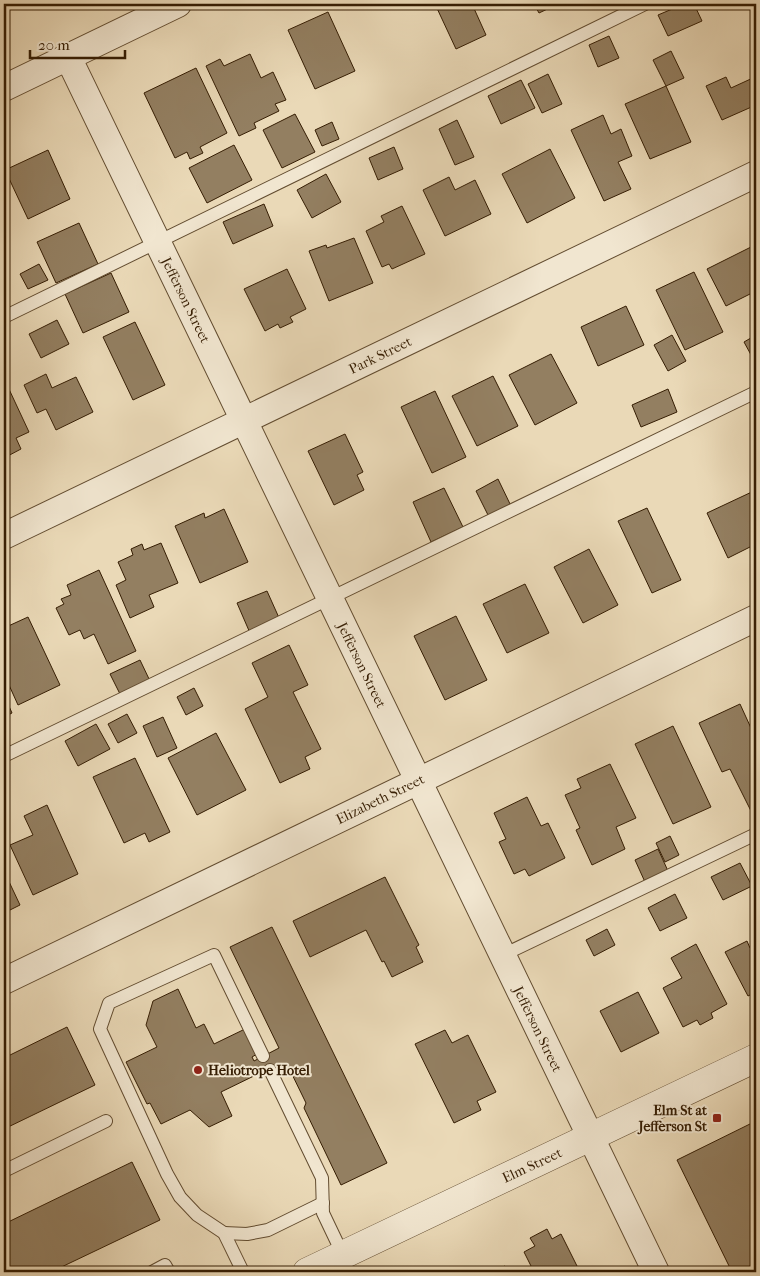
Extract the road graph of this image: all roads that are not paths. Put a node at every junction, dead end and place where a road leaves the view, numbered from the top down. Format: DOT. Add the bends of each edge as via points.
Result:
graph roads {
  1 [pos="178,4"];
  2 [pos="645,4"];
  3 [pos="68,57"];
  4 [pos="4,88"];
  5 [pos="756,174"];
  6 [pos="158,242"];
  7 [pos="4,317"];
  8 [pos="756,392"];
  9 [pos="244,420"];
  10 [pos="4,536"];
  11 [pos="330,598"];
  12 [pos="756,618"];
  13 [pos="4,756"];
  14 [pos="418,781"];
  15 [pos="756,834"];
  16 [pos="503,956"];
  17 [pos="4,980"];
  18 [pos="263,1056"];
  19 [pos="756,1058"];
  20 [pos="270,1070"];
  21 [pos="106,1121"];
  22 [pos="590,1137"];
  23 [pos="4,1170"];
  24 [pos="323,1204"];
  25 [pos="224,1233"];
  26 [pos="343,1255"];
  27 [pos="152,1272"];
  28 [pos="169,1272"];
  29 [pos="243,1272"];
  30 [pos="307,1272"];
  31 [pos="656,1272"];
  1 -- 3 [label="street"];
  2 -- 6 [label="lane"];
  3 -- 4 [label="street"];
  3 -- 6 [label="street, Jefferson Street"];
  5 -- 9 [label="street, Park Street"];
  6 -- 7 [label="lane"];
  6 -- 9 [label="street, Jefferson Street"];
  8 -- 11 [label="lane"];
  9 -- 10 [label="street, Park Street"];
  9 -- 11 [label="street, Jefferson Street"];
  11 -- 13 [label="lane"];
  11 -- 14 [label="street, Jefferson Street"];
  12 -- 14 [label="street, Elizabeth Street"];
  14 -- 16 [label="street, Jefferson Street"];
  14 -- 17 [label="street, Elizabeth Street"];
  15 -- 16 [label="lane"];
  16 -- 22 [label="street, Jefferson Street"];
  18 -- 25 [label="lane" via="214,954 109,1003 100,1030 180,1196 197,1215"];
  19 -- 22 [label="street, Elm Street"];
  20 -- 24 [label="lane" via="322,1178"];
  21 -- 23 [label="lane"];
  22 -- 26 [label="street, Elm Street"];
  22 -- 31 [label="street, Jefferson Street"];
  24 -- 25 [label="lane" via="268,1230 247,1234"];
  24 -- 26 [label="lane" via="323,1213"];
  25 -- 29 [label="lane"];
  26 -- 30 [label="street, Elm Street"];
  27 -- 28 [label="lane" via="165,1265"];
}
